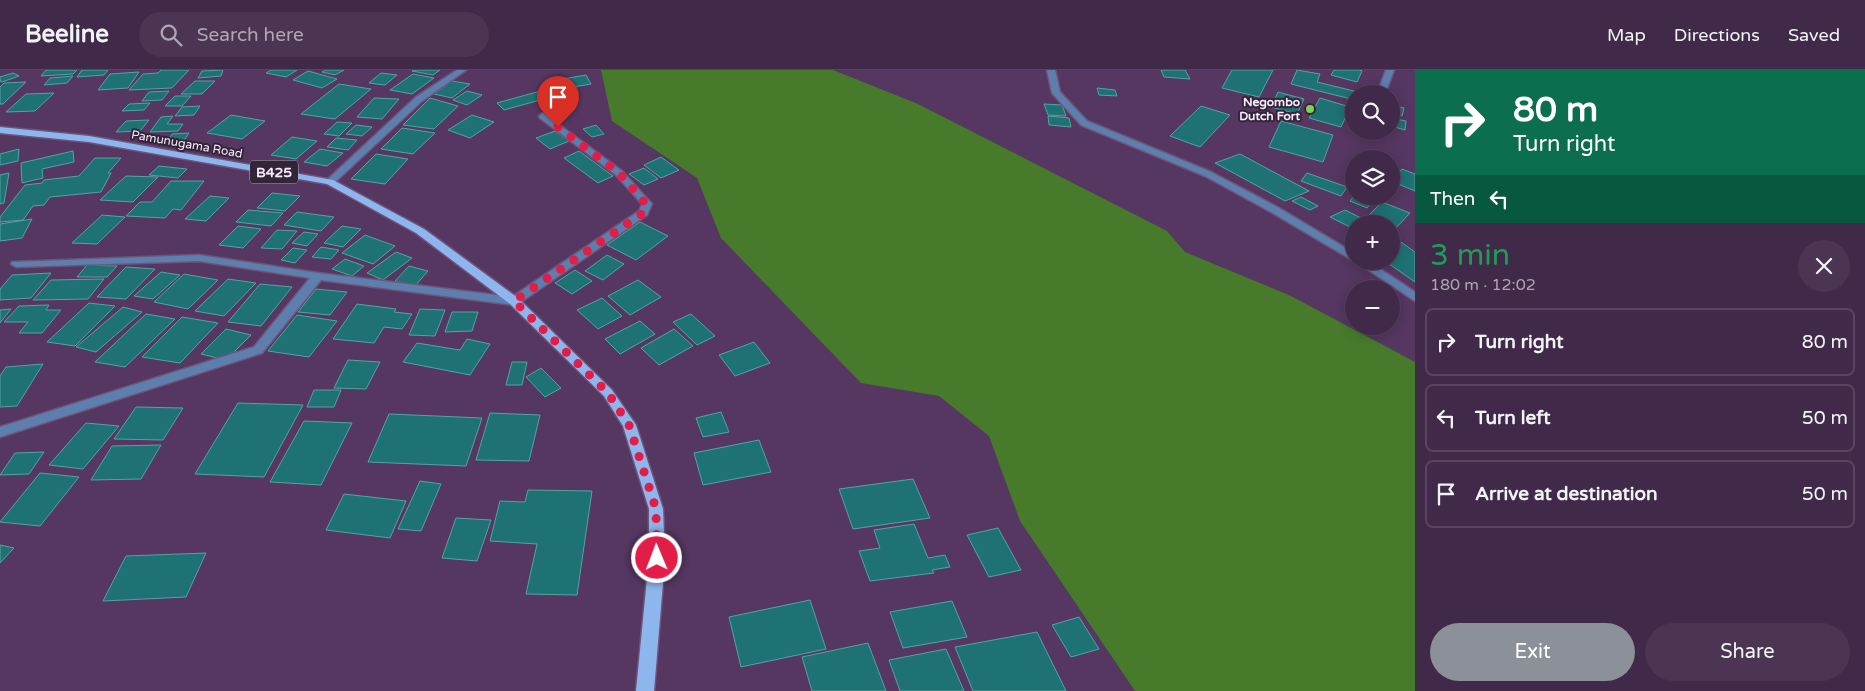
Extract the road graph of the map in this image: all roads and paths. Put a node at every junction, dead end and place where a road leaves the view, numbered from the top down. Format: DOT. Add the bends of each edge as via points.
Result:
graph roads {
  1 [pos="462,70"];
  2 [pos="1051,70"];
  3 [pos="1390,70"];
  4 [pos="1384,85"];
  5 [pos="544,116"];
  6 [pos="0,130"];
  7 [pos="330,182"];
  8 [pos="1345,253"];
  9 [pos="16,264"];
  10 [pos="1374,270"];
  11 [pos="318,276"];
  12 [pos="1415,297"];
  13 [pos="514,301"];
  14 [pos="0,432"];
  15 [pos="645,691"];
  1 -- 7 [label="street" via="419,99"];
  2 -- 8 [label="street" via="1056,94 1084,123 1208,174"];
  3 -- 4 [label="street"];
  5 -- 13 [label="street" via="619,173 646,204 643,213"];
  6 -- 7 [label="main road, Pamunugama Road / B425" via="89,140"];
  7 -- 13 [label="main road, Pamunugama Road / B425" via="420,231"];
  9 -- 11 [label="street" via="199,258"];
  10 -- 12 [label="street"];
  11 -- 13 [label="street"];
  11 -- 14 [label="street" via="258,350"];
  13 -- 15 [label="main road, B425" via="608,393 629,425 656,509 657,558"];
}
